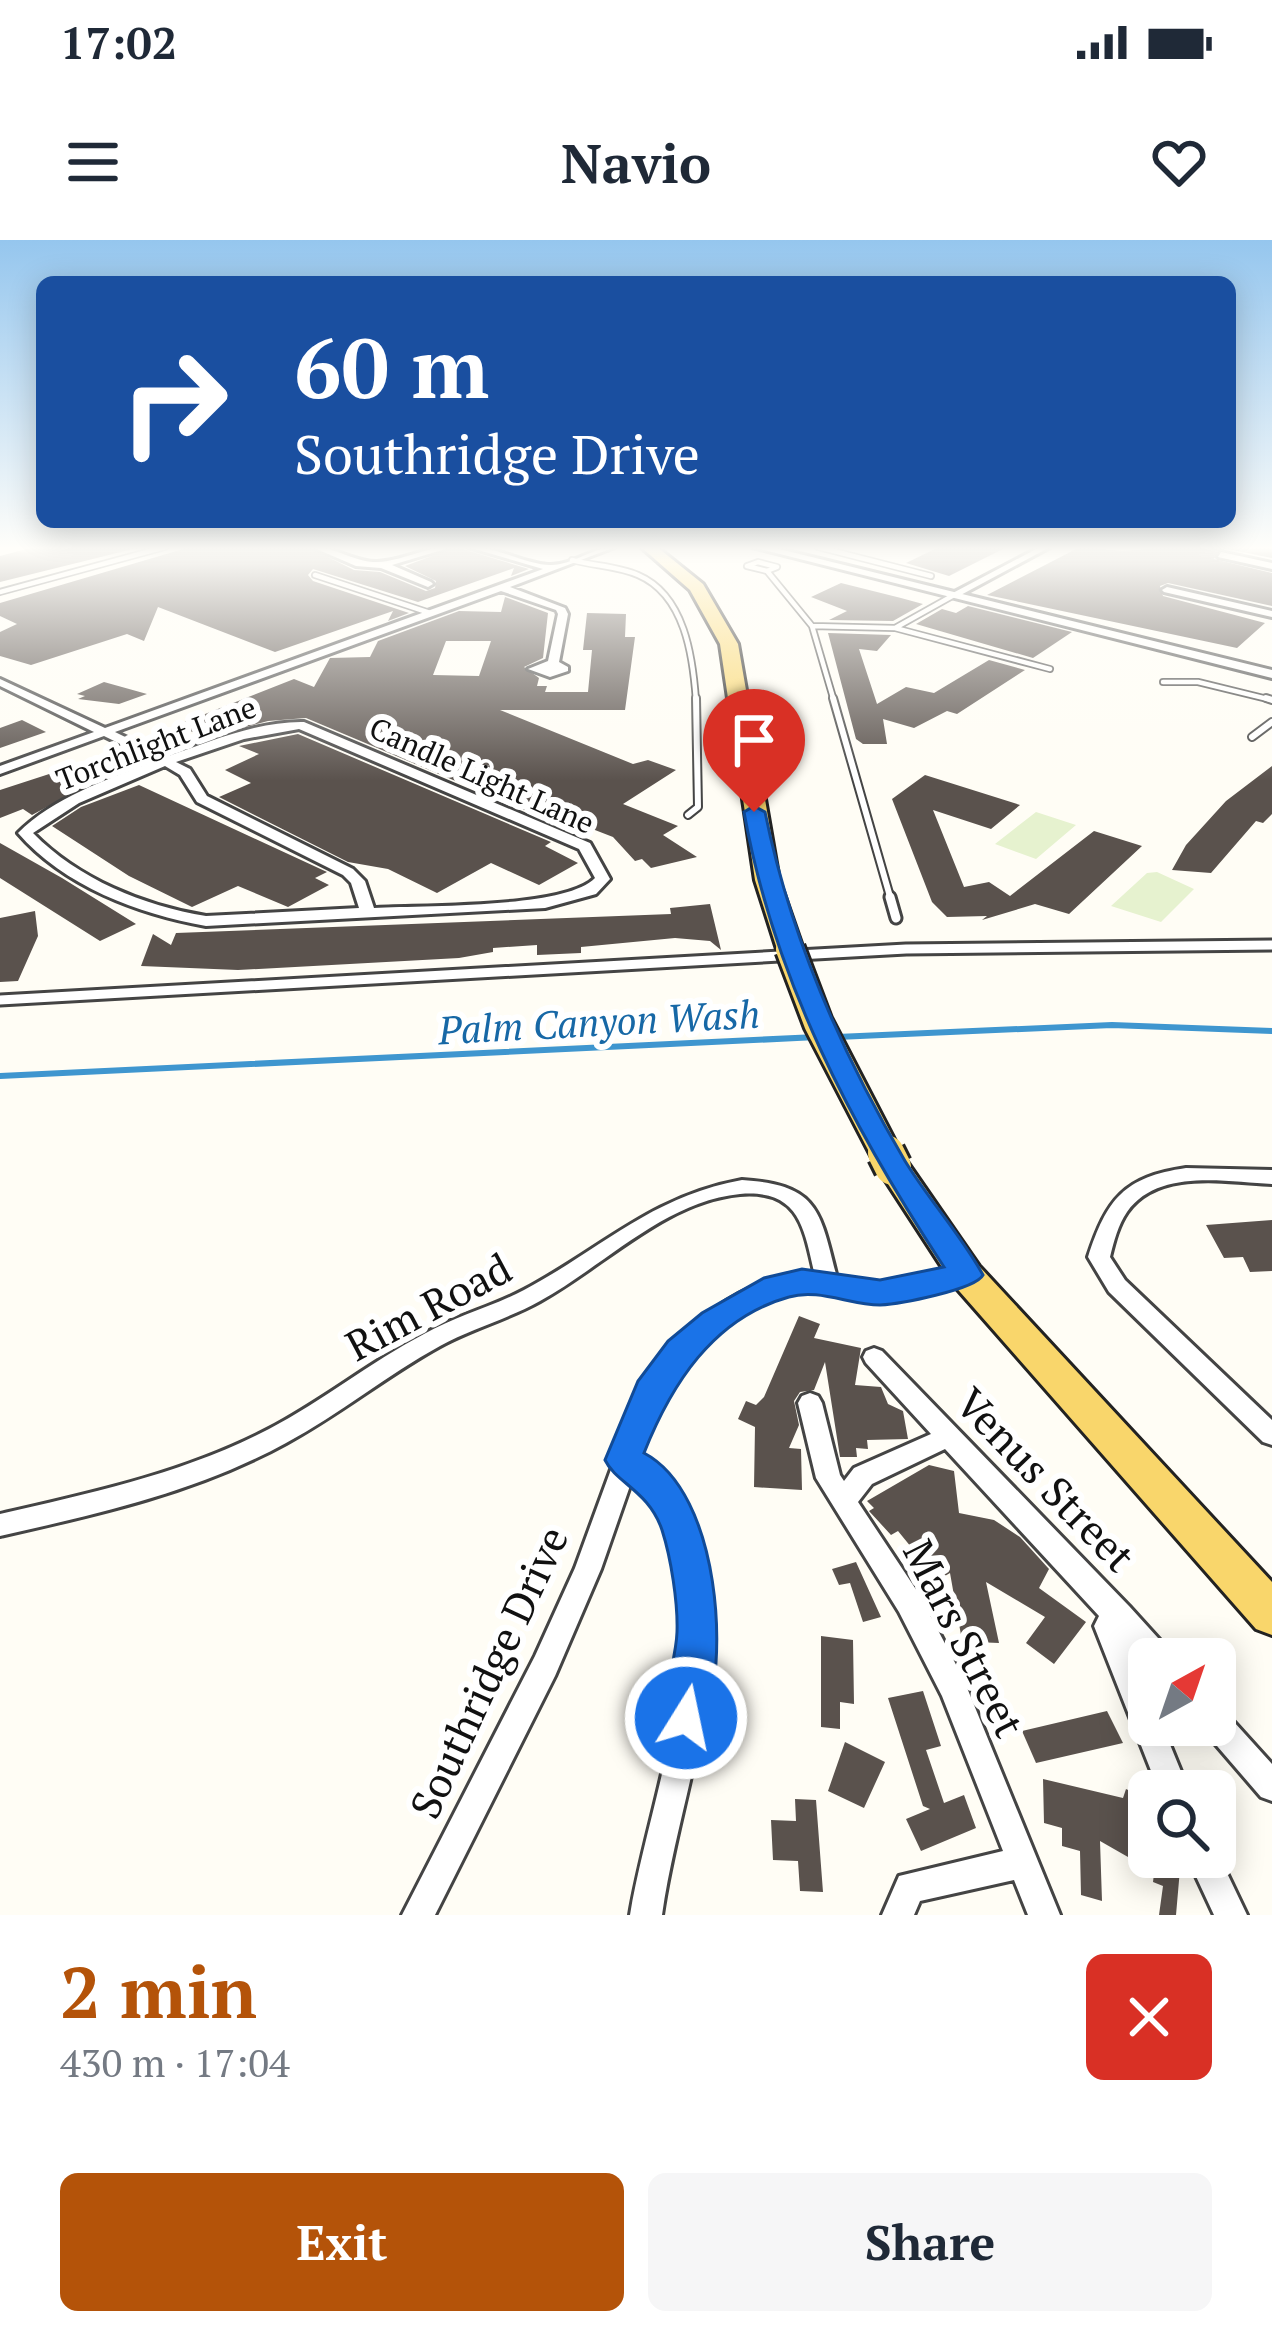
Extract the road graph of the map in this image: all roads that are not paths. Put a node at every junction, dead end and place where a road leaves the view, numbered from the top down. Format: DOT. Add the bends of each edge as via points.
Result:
graph roads {
  1 [pos="397,625"];
  2 [pos="561,625"];
  3 [pos="681,625"];
  4 [pos="719,625"];
  5 [pos="900,625"];
  6 [pos="1075,625"];
  7 [pos="812,626"];
  8 [pos="895,628"];
  9 [pos="553,663"];
  10 [pos="1050,670"];
  11 [pos="1272,674"];
  12 [pos="0,682"];
  13 [pos="1163,682"];
  14 [pos="1272,700"];
  15 [pos="1272,722"];
  16 [pos="300,724"];
  17 [pos="103,732"];
  18 [pos="1252,737"];
  19 [pos="169,763"];
  20 [pos="0,770"];
  21 [pos="688,815"];
  22 [pos="368,912"];
  23 [pos="896,918"];
  24 [pos="1272,945"];
  25 [pos="0,1000"];
  26 [pos="1272,1177"];
  27 [pos="967,1275"];
  28 [pos="828,1286"];
  29 [pos="874,1357"];
  30 [pos="810,1403"];
  31 [pos="1272,1435"];
  32 [pos="946,1438"];
  33 [pos="623,1460"];
  34 [pos="843,1502"];
  35 [pos="0,1525"];
  36 [pos="1272,1614"];
  37 [pos="1119,1615"];
  38 [pos="1139,1638"];
  39 [pos="1236,1746"];
  40 [pos="1166,1770"];
  41 [pos="1272,1786"];
  42 [pos="1022,1863"];
  43 [pos="1214,1878"];
  44 [pos="418,1915"];
  45 [pos="646,1915"];
  46 [pos="898,1915"];
  47 [pos="1044,1915"];
  48 [pos="1231,1915"];
  1 -- 17 [label="street"];
  2 -- 9 [label="street"];
  3 -- 21 [label="lane" via="692,654 698,807"];
  4 -- 27 [label="main road, bridge" via="729,644 767,880 818,1023 893,1167"];
  5 -- 8 [label="lane"];
  6 -- 11 [label="street"];
  7 -- 8 [label="lane"];
  7 -- 23 [label="lane"];
  8 -- 10 [label="lane"];
  12 -- 17 [label="street"];
  13 -- 14 [label="lane"];
  15 -- 18 [label="lane"];
  16 -- 19 [label="street, Torchlight Lane" via="257,728"];
  16 -- 22 [label="street, Candle Light Lane" via="585,846 603,879 557,901"];
  17 -- 19 [label="street"];
  17 -- 20 [label="street"];
  19 -- 22 [label="street" via="202,799 348,872"];
  19 -- 22 [label="street, Torchlight Lane" via="25,833 164,916"];
  24 -- 25 [label="lane" via="906,949"];
  26 -- 31 [label="street" via="1139,1185 1106,1224 1099,1257 1118,1286"];
  27 -- 28 [label="street, Southridge Drive" via="880,1292"];
  27 -- 36 [label="main road"];
  28 -- 33 [label="street, Southridge Drive" via="775,1287 713,1322 651,1391"];
  28 -- 35 [label="street, Rim Road" via="810,1214 796,1198 767,1188 726,1190 671,1210 530,1297 440,1336 278,1437 196,1474"];
  29 -- 32 [label="street, Venus Street"];
  30 -- 34 [label="street, Mars Street" via="828,1478"];
  32 -- 34 [label="street" via="863,1476"];
  32 -- 37 [label="street, Venus Street"];
  33 -- 44 [label="street, Southridge Drive" via="554,1647"];
  33 -- 45 [label="street" via="650,1474 675,1513 698,1630"];
  34 -- 42 [label="street, Mars Street" via="953,1688"];
  37 -- 38 [label="street, Venus Street"];
  37 -- 40 [label="street" via="1108,1626"];
  39 -- 41 [label="street"];
  42 -- 46 [label="street" via="910,1887"];
  42 -- 47 [label="street, Mars Street"];
  43 -- 48 [label="street"];
}
